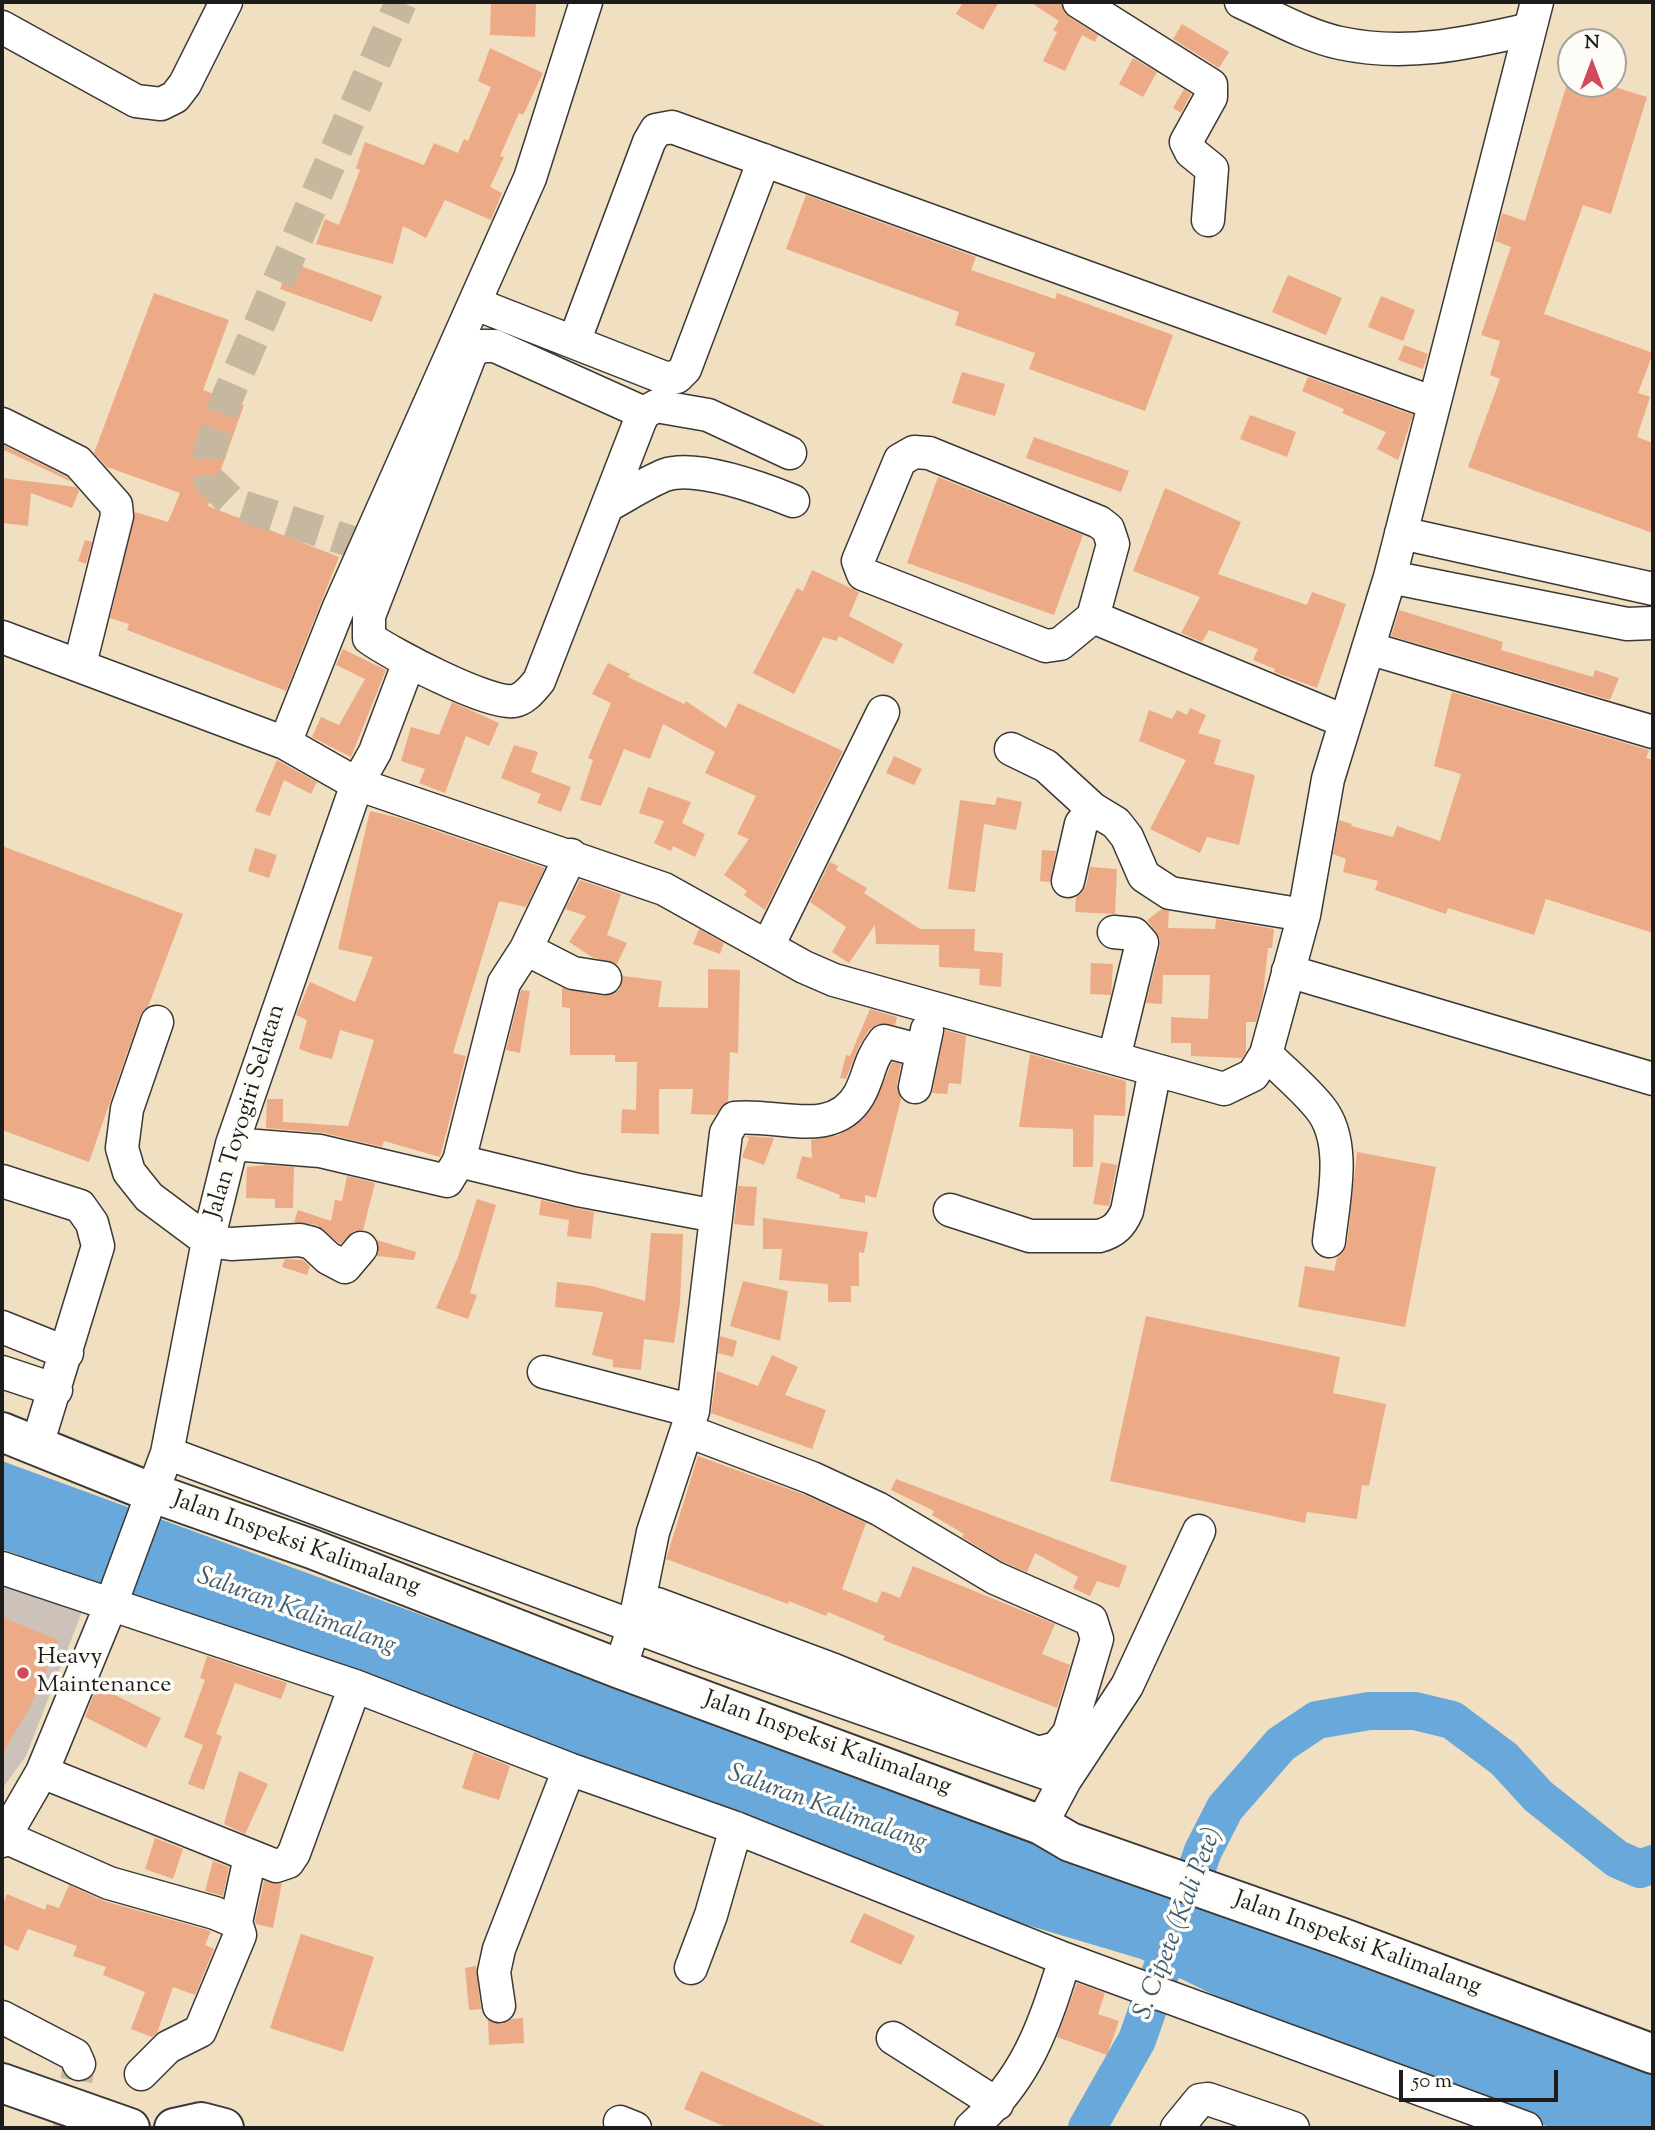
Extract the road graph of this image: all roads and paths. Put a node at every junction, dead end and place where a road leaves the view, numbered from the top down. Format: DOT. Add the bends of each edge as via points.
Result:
graph roads {
  1 [pos="226,2"];
  2 [pos="586,2"];
  3 [pos="1079,2"];
  4 [pos="1241,2"];
  5 [pos="1533,15"];
  6 [pos="2,27"];
  7 [pos="764,160"];
  8 [pos="1208,220"];
  9 [pos="475,304"];
  10 [pos="574,342"];
  11 [pos="1434,403"];
  12 [pos="644,413"];
  13 [pos="2,424"];
  14 [pos="790,453"];
  15 [pos="793,501"];
  16 [pos="607,506"];
  17 [pos="1401,533"];
  18 [pos="1390,577"];
  19 [pos="1653,589"];
  20 [pos="1093,617"];
  21 [pos="1653,624"];
  22 [pos="2,637"];
  23 [pos="1368,648"];
  24 [pos="409,662"];
  25 [pos="80,664"];
  26 [pos="883,712"];
  27 [pos="1344,721"];
  28 [pos="1653,732"];
  29 [pos="285,743"];
  30 [pos="1653,748"];
  31 [pos="1010,749"];
  32 [pos="1653,757"];
  33 [pos="356,784"];
  34 [pos="1093,810"];
  35 [pos="571,855"];
  36 [pos="1068,881"];
  37 [pos="1304,915"];
  38 [pos="1114,932"];
  39 [pos="768,946"];
  40 [pos="526,949"];
  41 [pos="1288,971"];
  42 [pos="604,978"];
  43 [pos="931,1007"];
  44 [pos="157,1022"];
  45 [pos="922,1051"];
  46 [pos="1266,1055"];
  47 [pos="1114,1058"];
  48 [pos="1155,1070"];
  49 [pos="1653,1079"];
  50 [pos="915,1087"];
  51 [pos="232,1144"];
  52 [pos="459,1161"];
  53 [pos="2,1181"];
  54 [pos="950,1210"];
  55 [pos="716,1216"];
  56 [pos="208,1241"];
  57 [pos="1329,1241"];
  58 [pos="361,1248"];
  59 [pos="2,1327"];
  60 [pos="2,1372"];
  61 [pos="544,1372"];
  62 [pos="61,1374"];
  63 [pos="690,1421"];
  64 [pos="2,1432"];
  65 [pos="37,1445"];
  66 [pos="167,1453"];
  67 [pos="151,1497"];
  68 [pos="1199,1531"];
  69 [pos="2,1568"];
  70 [pos="657,1604"];
  71 [pos="110,1607"];
  72 [pos="634,1626"];
  73 [pos="707,1638"];
  74 [pos="620,1670"];
  75 [pos="831,1684"];
  76 [pos="355,1686"];
  77 [pos="687,1693"];
  78 [pos="811,1738"];
  79 [pos="569,1769"];
  80 [pos="41,1772"];
  81 [pos="1065,1780"];
  82 [pos="736,1828"];
  83 [pos="1056,1834"];
  84 [pos="3,1839"];
  85 [pos="250,1857"];
  86 [pos="236,1922"];
  87 [pos="1065,1959"];
  88 [pos="691,1968"];
  89 [pos="499,2006"];
  90 [pos="2,2017"];
  91 [pos="893,2038"];
  92 [pos="1653,2054"];
  93 [pos="79,2064"];
  94 [pos="141,2074"];
  95 [pos="2,2083"];
  96 [pos="998,2104"];
  97 [pos="2,2105"];
  98 [pos="68,2128"];
  99 [pos="130,2128"];
  100 [pos="174,2128"];
  101 [pos="223,2128"];
  102 [pos="971,2128"];
  103 [pos="1177,2128"];
  104 [pos="1293,2128"];
  105 [pos="1526,2128"];
  1 -- 6 [label="street" via="185,84 176,97 161,104 136,101"];
  2 -- 9 [label="street" via="530,178"];
  3 -- 8 [label="street" via="1211,85 1211,97 1186,142 1212,169"];
  4 -- 5 [label="street" via="1337,43 1400,51 1474,42"];
  5 -- 11 [label="street"];
  7 -- 10 [label="street" via="672,127 656,130"];
  7 -- 10 [label="street" via="685,369 677,377 665,377"];
  7 -- 11 [label="street"];
  9 -- 10 [label="street"];
  9 -- 29 [label="street" via="344,595"];
  11 -- 17 [label="street"];
  12 -- 14 [label="street" via="656,406 670,406 708,415"];
  12 -- 16 [label="street"];
  12 -- 24 [label="street" via="495,346 481,346 471,354 367,626 369,638"];
  13 -- 25 [label="street" via="70,456 116,505"];
  15 -- 16 [label="street" via="690,473 668,474"];
  16 -- 24 [label="street" via="539,681 523,697 496,700"];
  17 -- 18 [label="street"];
  17 -- 19 [label="street"];
  18 -- 21 [label="street" via="1627,624"];
  18 -- 23 [label="street"];
  20 -- 20 [label="street" via="1060,645 1046,646 863,574 858,561 900,460 914,452 929,453 1108,529 1113,544"];
  20 -- 27 [label="street"];
  22 -- 25 [label="street"];
  23 -- 27 [label="street"];
  23 -- 28 [label="street"];
  24 -- 33 [label="street, Jalan Toyogiri Selatan" via="374,752"];
  25 -- 29 [label="street"];
  26 -- 39 [label="street"];
  27 -- 37 [label="street" via="1328,779"];
  29 -- 33 [label="street"];
  30 -- 32 [label="street"];
  31 -- 34 [label="street" via="1046,766"];
  33 -- 35 [label="street"];
  33 -- 51 [label="street, Jalan Toyogiri Selatan"];
  34 -- 36 [label="street" via="1081,824"];
  34 -- 37 [label="street" via="1116,823 1128,837 1144,876 1153,885 1170,893"];
  35 -- 39 [label="street" via="664,889"];
  35 -- 40 [label="street"];
  37 -- 41 [label="street"];
  38 -- 47 [label="street" via="1134,934 1142,943"];
  39 -- 43 [label="street" via="834,980"];
  40 -- 42 [label="street" via="573,973"];
  40 -- 52 [label="street" via="504,983"];
  41 -- 46 [label="street"];
  41 -- 49 [label="street"];
  43 -- 45 [label="street"];
  43 -- 47 [label="street"];
  44 -- 56 [label="street" via="127,1109 122,1148 129,1172 149,1197"];
  45 -- 50 [label="street"];
  45 -- 55 [label="street" via="884,1041 870,1060 861,1092 845,1113 836,1117 809,1122 757,1115 735,1118 726,1133"];
  46 -- 48 [label="street" via="1253,1075 1224,1089"];
  46 -- 57 [label="street" via="1322,1110 1332,1135 1336,1162"];
  47 -- 48 [label="street"];
  48 -- 54 [label="street" via="1127,1211 1110,1233 1100,1237 1030,1236"];
  51 -- 52 [label="street" via="320,1151 444,1181 452,1177"];
  51 -- 56 [label="street, Jalan Toyogiri Selatan"];
  52 -- 55 [label="street"];
  53 -- 62 [label="street" via="80,1206 92,1223 97,1246"];
  55 -- 63 [label="street"];
  56 -- 58 [label="street" via="300,1240 312,1243 345,1267"];
  56 -- 66 [label="street, Jalan Toyogiri Selatan"];
  59 -- 62 [label="street"];
  60 -- 62 [label="street"];
  61 -- 63 [label="street"];
  62 -- 65 [label="street"];
  63 -- 72 [label="street" via="653,1532"];
  63 -- 75 [label="street" via="879,1509 995,1578 1091,1620 1097,1639 1069,1733 1057,1748 1038,1753"];
  64 -- 65 [label="main road, Jalan Inspeksi Kalimalang"];
  65 -- 67 [label="main road, Jalan Inspeksi Kalimalang"];
  66 -- 67 [label="street, Jalan Toyogiri Selatan"];
  66 -- 72 [label="street"];
  67 -- 71 [label="street, Jalan Toyogiri Selatan"];
  67 -- 74 [label="main road, Jalan Inspeksi Kalimalang"];
  68 -- 81 [label="street" via="1128,1686"];
  69 -- 71 [label="street"];
  70 -- 73 [label="street"];
  71 -- 76 [label="street"];
  71 -- 80 [label="street, Jalan Toyogiri Selatan"];
  72 -- 73 [label="street"];
  72 -- 74 [label="street"];
  73 -- 75 [label="street"];
  73 -- 77 [label="street"];
  74 -- 77 [label="main road, Jalan Inspeksi Kalimalang"];
  75 -- 78 [label="street"];
  75 -- 81 [label="street"];
  76 -- 79 [label="street"];
  76 -- 85 [label="street" via="294,1853 288,1862 276,1866"];
  77 -- 78 [label="main road, Jalan Inspeksi Kalimalang"];
  78 -- 83 [label="main road, Jalan Inspeksi Kalimalang"];
  79 -- 82 [label="street"];
  79 -- 89 [label="street" via="499,1948 494,1972"];
  80 -- 84 [label="street, Jalan Toyogiri Selatan"];
  80 -- 85 [label="street"];
  81 -- 83 [label="street"];
  82 -- 87 [label="street"];
  82 -- 88 [label="street"];
  83 -- 92 [label="main road, Jalan Inspeksi Kalimalang"];
  84 -- 86 [label="street" via="108,1883"];
  85 -- 86 [label="street"];
  86 -- 94 [label="street" via="240,1935 200,2031 168,2047"];
  87 -- 96 [label="street" via="1041,2035"];
  87 -- 105 [label="street"];
  90 -- 93 [label="street" via="75,2055"];
  91 -- 96 [label="street"];
  95 -- 99 [label="main road"];
  96 -- 102 [label="street"];
  97 -- 98 [label="main road"];
  100 -- 101 [label="main road" via="201,2122"];
  103 -- 104 [label="street" via="1200,2100 1208,2099"];
}
